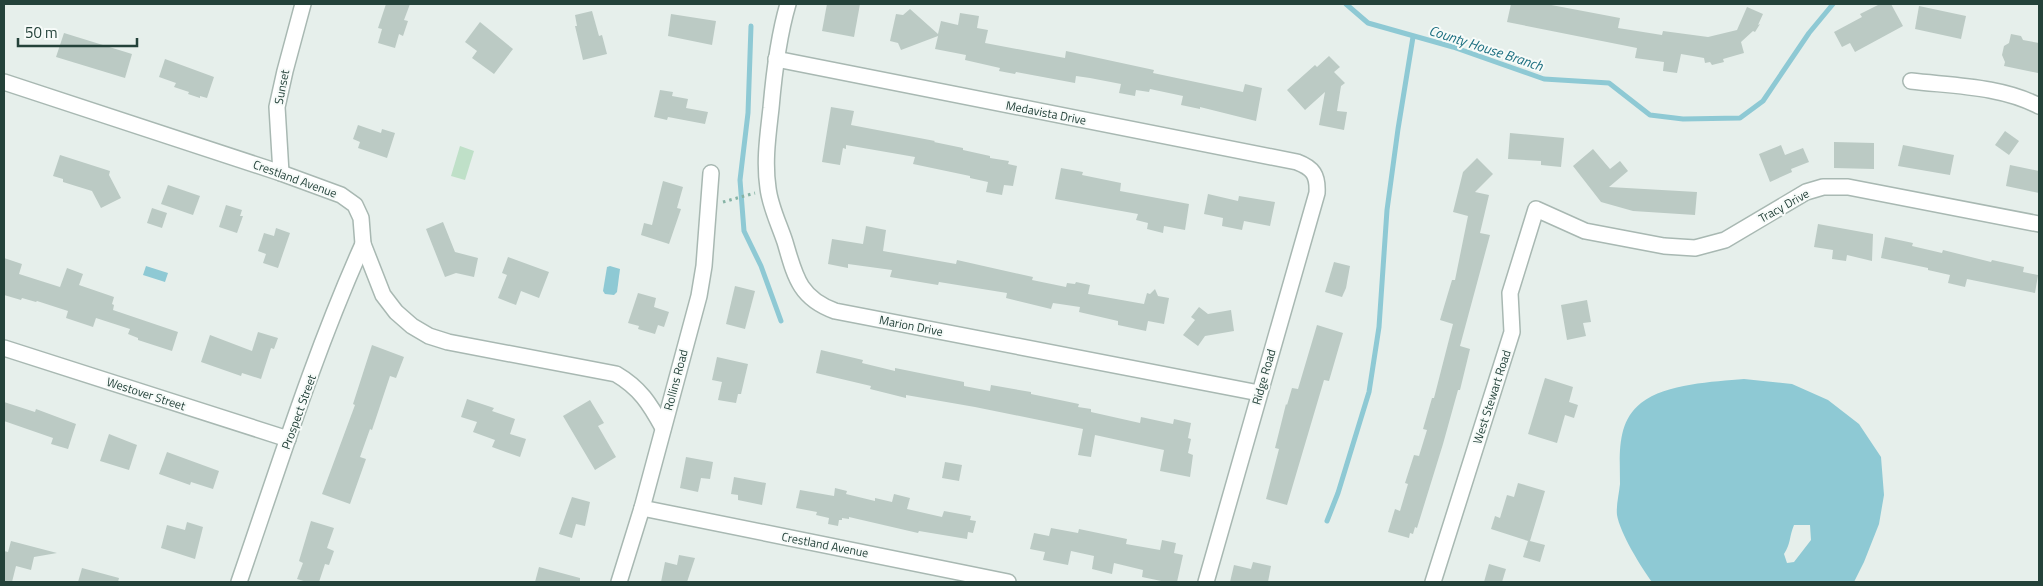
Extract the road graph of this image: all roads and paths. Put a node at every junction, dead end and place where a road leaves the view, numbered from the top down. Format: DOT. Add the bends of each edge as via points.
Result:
graph roads {
  1 [pos="304,4"];
  2 [pos="788,4"];
  3 [pos="776,59"];
  4 [pos="1911,81"];
  5 [pos="4,82"];
  6 [pos="2039,106"];
  7 [pos="1314,172"];
  8 [pos="281,173"];
  9 [pos="710,173"];
  10 [pos="768,190"];
  11 [pos="708,206"];
  12 [pos="1536,209"];
  13 [pos="2039,224"];
  14 [pos="363,244"];
  15 [pos="4,348"];
  16 [pos="1260,392"];
  17 [pos="663,428"];
  18 [pos="288,439"];
  19 [pos="642,508"];
  20 [pos="239,582"];
  21 [pos="619,582"];
  22 [pos="1008,582"];
  23 [pos="1206,582"];
  24 [pos="1432,582"];
  1 -- 8 [label="street, Sunset" via="277,107"];
  2 -- 3 [label="street"];
  3 -- 7 [label="street, Medavista Drive" via="1296,162"];
  3 -- 10 [label="street, Marion Drive" via="765,160"];
  4 -- 6 [label="street" via="2000,92 2026,98"];
  5 -- 8 [label="street, Crestland Avenue"];
  7 -- 16 [label="street, Ridge Road" via="1318,181 1317,193"];
  8 -- 14 [label="street, Crestland Avenue" via="341,195 355,205 362,218"];
  9 -- 11 [label="street, Rollins Road"];
  10 -- 11 [label="path"];
  10 -- 16 [label="street, Marion Drive" via="800,286 810,299 822,306"];
  11 -- 17 [label="street, Rollins Road" via="699,296"];
  12 -- 13 [label="street, Tracy Drive" via="1585,231 1664,246 1695,248 1726,240 1806,192 1823,187 1848,187"];
  12 -- 24 [label="street, West Stewart Road" via="1510,293 1512,332"];
  14 -- 17 [label="street, Crestland Avenue" via="383,295 412,326 448,342 616,374 631,383 649,403"];
  14 -- 18 [label="street, Prospect Street"];
  15 -- 18 [label="street, Westover Street"];
  16 -- 23 [label="street, Ridge Road"];
  17 -- 19 [label="street, Rollins Road"];
  18 -- 20 [label="street, Prospect Street"];
  19 -- 21 [label="street, Rollins Road"];
  19 -- 22 [label="street, Crestland Avenue"];
}
